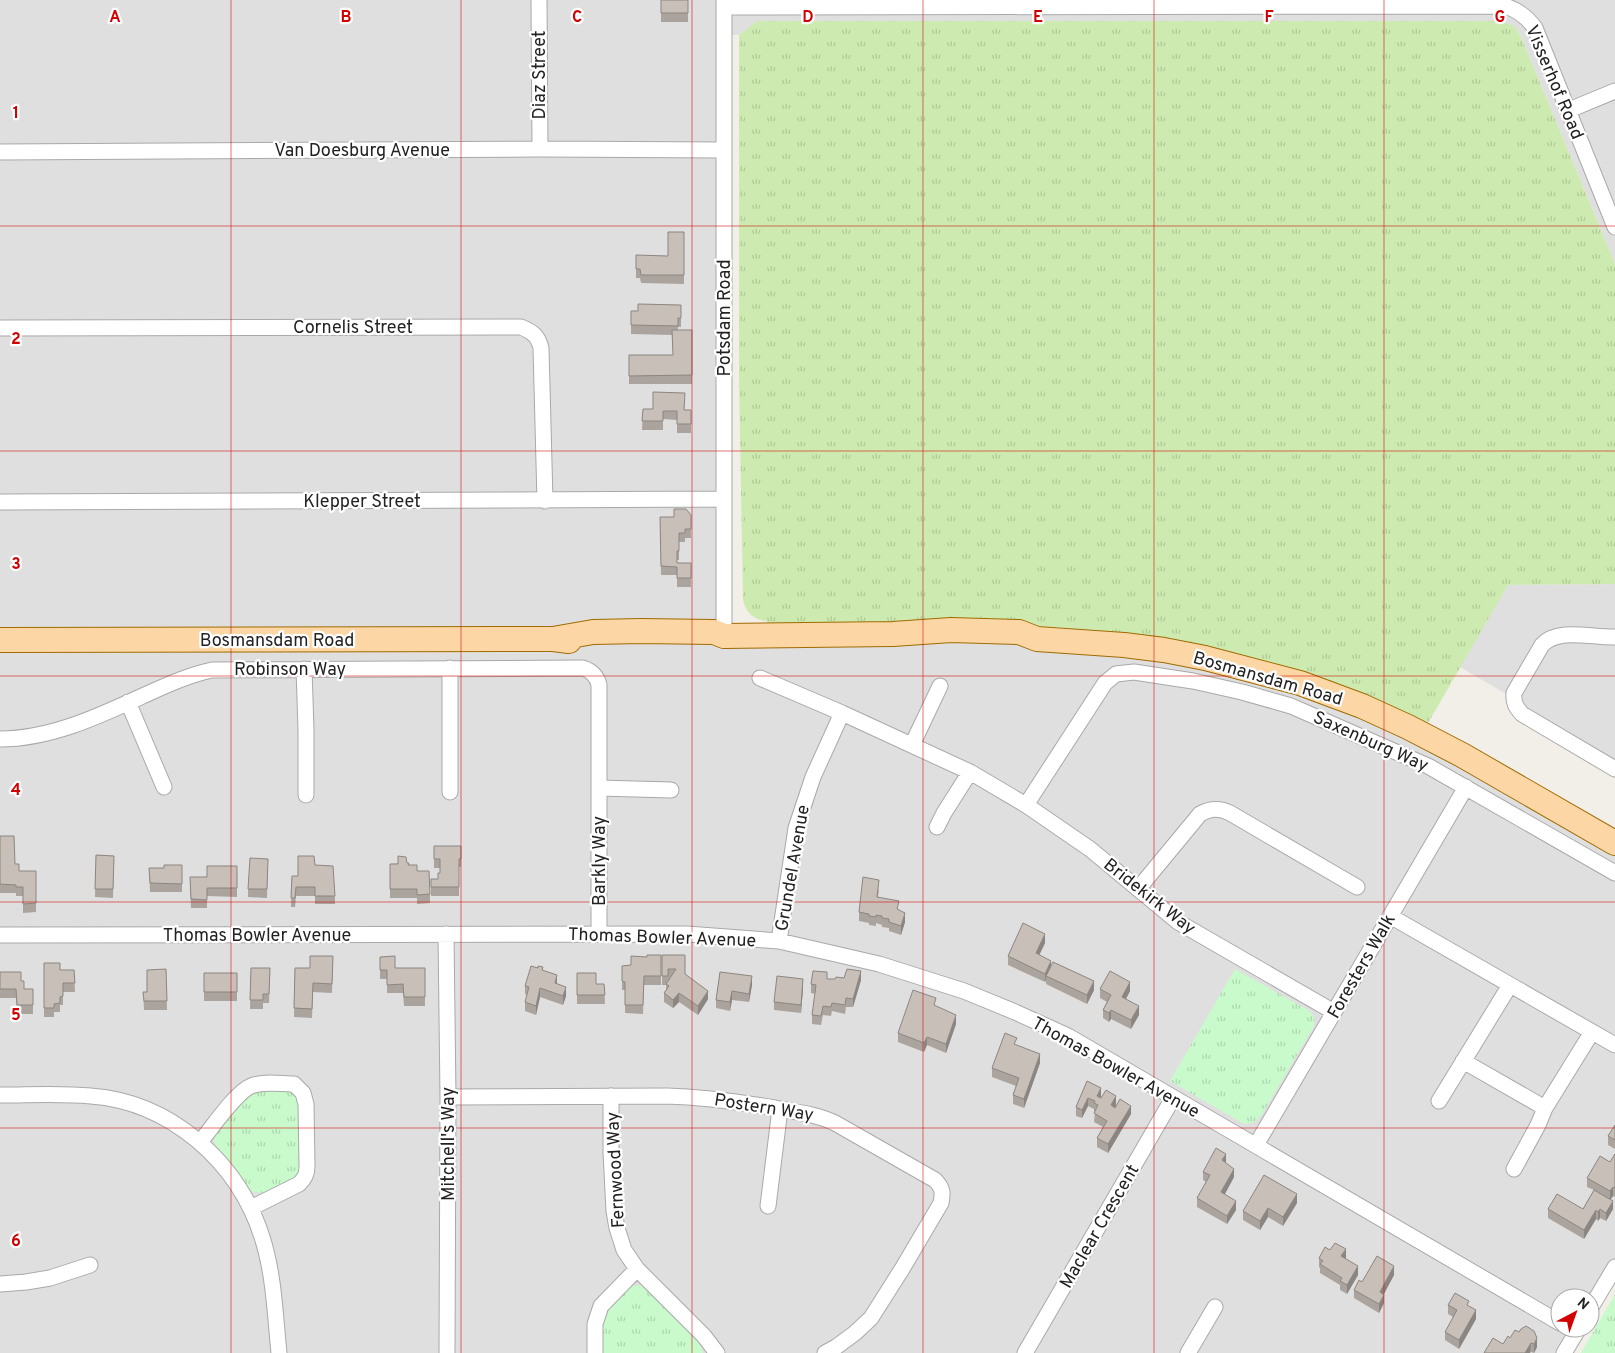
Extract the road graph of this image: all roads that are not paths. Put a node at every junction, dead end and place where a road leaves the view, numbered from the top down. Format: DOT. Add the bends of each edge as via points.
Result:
graph roads {
  1 [pos="539,0"];
  2 [pos="724,4"];
  3 [pos="1615,91"];
  4 [pos="1569,110"];
  5 [pos="540,149"];
  6 [pos="724,150"];
  7 [pos="0,152"];
  8 [pos="1615,227"];
  9 [pos="0,328"];
  10 [pos="723,499"];
  11 [pos="546,501"];
  12 [pos="0,502"];
  13 [pos="724,636"];
  14 [pos="1611,639"];
  15 [pos="0,640"];
  16 [pos="304,668"];
  17 [pos="450,668"];
  18 [pos="592,673"];
  19 [pos="760,678"];
  20 [pos="940,686"];
  21 [pos="128,702"];
  22 [pos="842,713"];
  23 [pos="0,739"];
  24 [pos="912,744"];
  25 [pos="1615,769"];
  26 [pos="970,772"];
  27 [pos="1466,786"];
  28 [pos="164,787"];
  29 [pos="599,788"];
  30 [pos="672,790"];
  31 [pos="450,792"];
  32 [pos="306,794"];
  33 [pos="1026,805"];
  34 [pos="936,827"];
  35 [pos="1615,843"];
  36 [pos="1615,873"];
  37 [pos="1357,887"];
  38 [pos="1138,889"];
  39 [pos="1390,916"];
  40 [pos="446,934"];
  41 [pos="599,934"];
  42 [pos="0,935"];
  43 [pos="779,941"];
  44 [pos="1510,985"];
  45 [pos="1334,1012"];
  46 [pos="1592,1032"];
  47 [pos="1615,1044"];
  48 [pos="1463,1061"];
  49 [pos="0,1095"];
  50 [pos="611,1096"];
  51 [pos="448,1097"];
  52 [pos="1173,1098"];
  53 [pos="1439,1102"];
  54 [pos="1545,1108"];
  55 [pos="780,1109"];
  56 [pos="200,1142"];
  57 [pos="1256,1146"];
  58 [pos="1514,1169"];
  59 [pos="768,1206"];
  60 [pos="251,1208"];
  61 [pos="90,1265"];
  62 [pos="1615,1267"];
  63 [pos="637,1270"];
  64 [pos="0,1284"];
  65 [pos="1600,1292"];
  66 [pos="1215,1307"];
  67 [pos="1550,1317"];
  68 [pos="1571,1338"];
  69 [pos="1032,1351"];
  70 [pos="279,1353"];
  71 [pos="447,1353"];
  72 [pos="595,1353"];
  73 [pos="717,1353"];
  74 [pos="825,1353"];
  75 [pos="1188,1353"];
  76 [pos="1564,1353"];
  1 -- 5 [label="street, Diaz Street"];
  2 -- 4 [label="street, Visserhof Road" via="1505,6 1523,15 1535,28"];
  2 -- 6 [label="street, Potsdam Road"];
  3 -- 4 [label="street"];
  4 -- 8 [label="street, Visserhof Road"];
  5 -- 6 [label="street, Van Doesburg Avenue"];
  5 -- 7 [label="street, Van Doesburg Avenue"];
  6 -- 10 [label="street, Potsdam Road"];
  9 -- 11 [label="street, Cornelis Street" via="521,327 532,332 542,348"];
  10 -- 11 [label="street, Klepper Street"];
  10 -- 13 [label="street, Potsdam Road"];
  11 -- 12 [label="street, Klepper Street"];
  13 -- 15 [label="main road, Bosmansdam Road" via="707,643 642,647 553,639"];
  13 -- 35 [label="main road, Bosmansdam Road" via="951,630 1019,632 1037,639 1164,650 1252,670 1300,683 1408,726"];
  14 -- 25 [label="street" via="1559,635 1546,640 1514,694 1514,704 1522,714"];
  16 -- 17 [label="street, Robinson Way"];
  16 -- 21 [label="street, Robinson Way" via="196,673"];
  16 -- 32 [label="street"];
  17 -- 18 [label="street, Robinson Way" via="578,668"];
  17 -- 31 [label="street"];
  18 -- 29 [label="street, Barkly Way" via="599,685"];
  19 -- 22 [label="street, Bridekirk Way"];
  20 -- 24 [label="street"];
  21 -- 23 [label="street, Robinson Way" via="57,731 33,737"];
  21 -- 28 [label="street"];
  22 -- 24 [label="street, Bridekirk Way"];
  22 -- 43 [label="street, Grundel Avenue" via="813,777 796,828"];
  24 -- 26 [label="street, Bridekirk Way"];
  26 -- 33 [label="street, Bridekirk Way"];
  26 -- 34 [label="street"];
  27 -- 33 [label="street, Saxenburg Way" via="1291,706 1193,680 1134,672 1116,674 1105,683"];
  27 -- 36 [label="street, Saxenburg Way"];
  27 -- 39 [label="street, Foresters Walk"];
  29 -- 30 [label="street"];
  29 -- 41 [label="street, Barkly Way"];
  33 -- 38 [label="street, Bridekirk Way" via="1090,849"];
  37 -- 38 [label="street" via="1230,813 1215,809 1200,814"];
  38 -- 45 [label="street, Bridekirk Way" via="1178,922"];
  39 -- 44 [label="street"];
  39 -- 45 [label="street, Foresters Walk"];
  40 -- 41 [label="street, Thomas Bowler Avenue"];
  40 -- 42 [label="street, Thomas Bowler Avenue"];
  40 -- 51 [label="street, Mitchell's Way"];
  41 -- 43 [label="street, Thomas Bowler Avenue" via="687,934"];
  43 -- 52 [label="street, Thomas Bowler Avenue" via="879,964 964,991 1068,1036"];
  44 -- 46 [label="street"];
  44 -- 48 [label="street"];
  45 -- 57 [label="street, Foresters Walk"];
  46 -- 47 [label="street"];
  46 -- 54 [label="street"];
  48 -- 53 [label="street"];
  48 -- 54 [label="street"];
  49 -- 56 [label="street" via="111,1099 149,1111"];
  50 -- 51 [label="street, Postern Way"];
  50 -- 55 [label="street, Postern Way" via="699,1097"];
  50 -- 63 [label="street, Fernwood Way" via="614,1211 624,1250"];
  51 -- 71 [label="street, Mitchell's Way"];
  52 -- 57 [label="street, Thomas Bowler Avenue"];
  52 -- 69 [label="street, Maclear Crescent"];
  54 -- 58 [label="street"];
  55 -- 59 [label="street"];
  55 -- 74 [label="street, Postern Way" via="821,1116 835,1123 935,1180 943,1194 917,1244 871,1318"];
  56 -- 60 [label="street" via="229,1173"];
  56 -- 60 [label="street" via="241,1093 252,1086 294,1084 303,1094 307,1173 299,1184"];
  57 -- 67 [label="street, Thomas Bowler Avenue"];
  60 -- 70 [label="street" via="267,1255"];
  61 -- 64 [label="street" via="50,1278"];
  62 -- 65 [label="street"];
  63 -- 72 [label="street" via="600,1306 595,1324"];
  63 -- 73 [label="street, Fernwood Way"];
  66 -- 75 [label="street"];
  68 -- 76 [label="street"];
}
